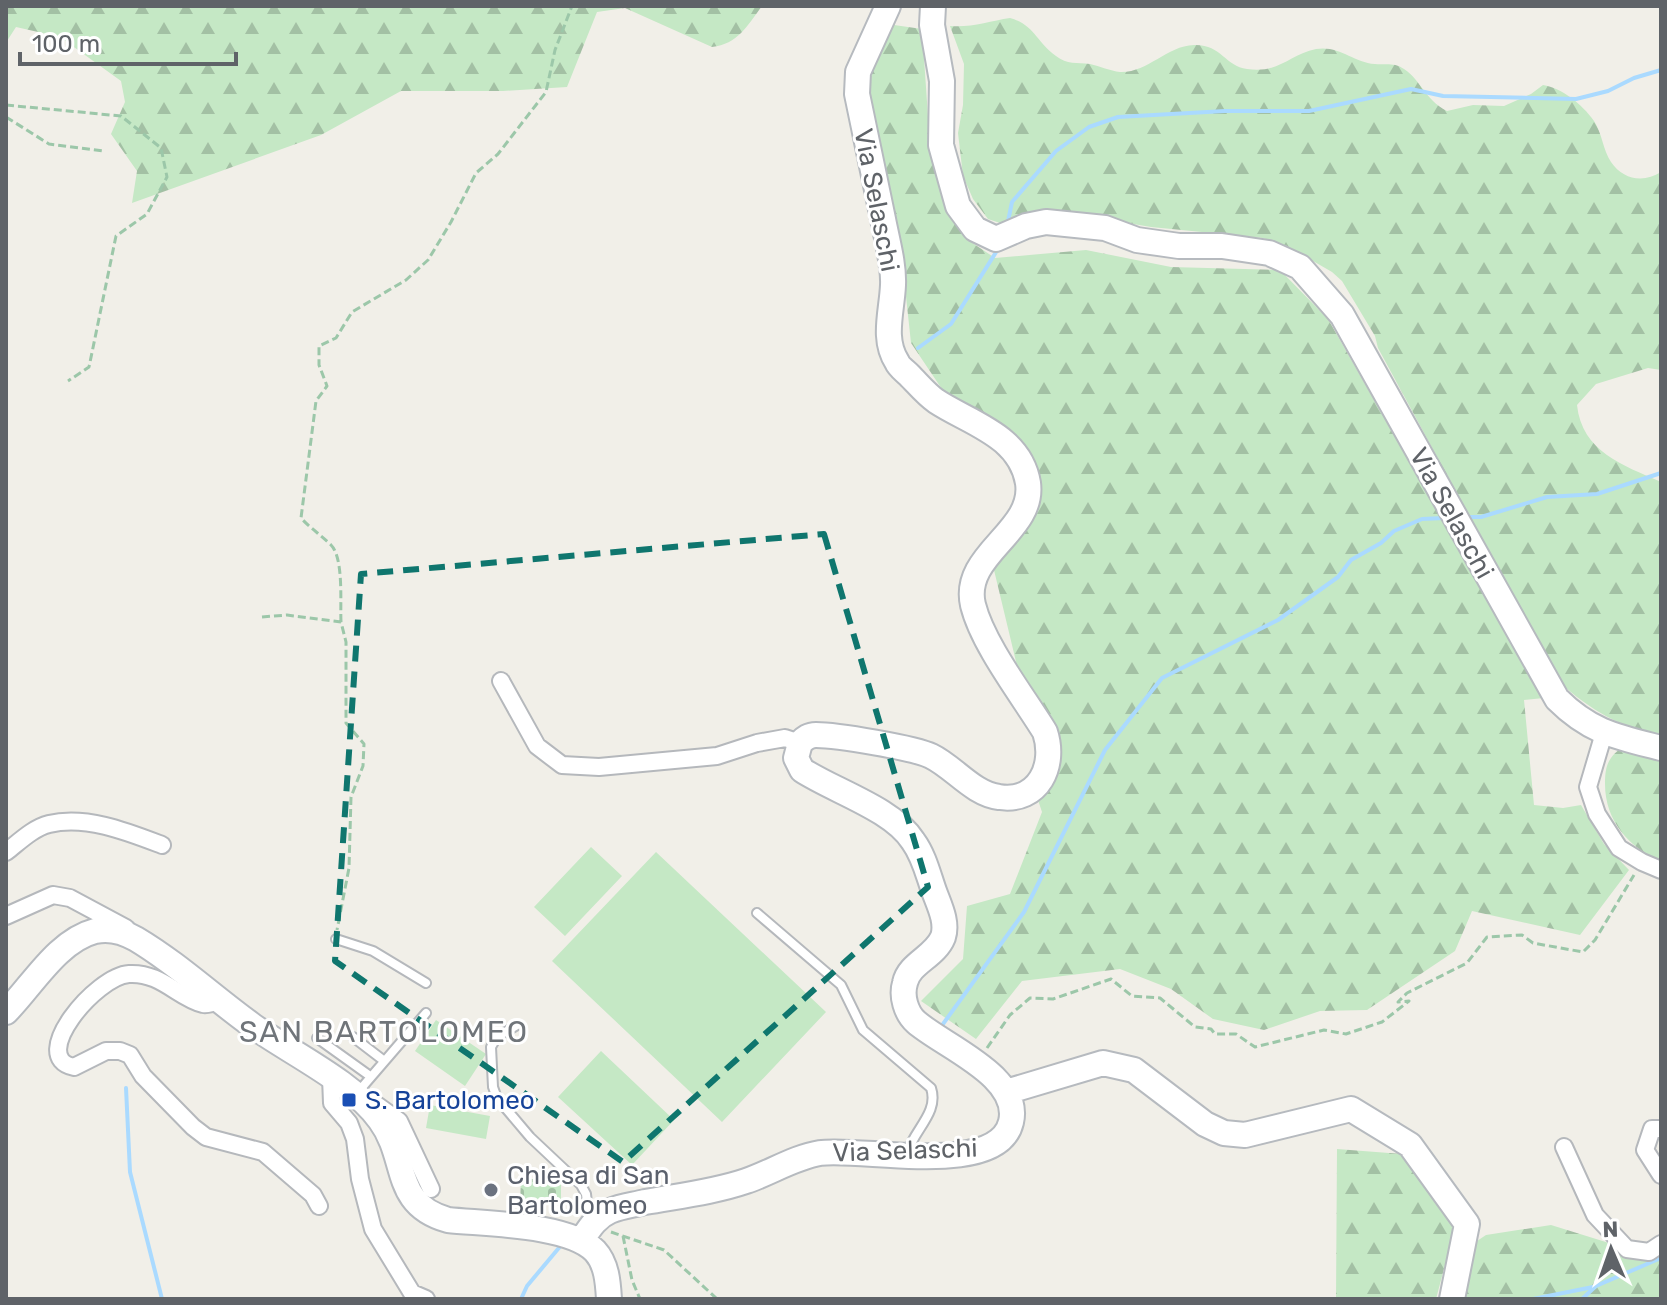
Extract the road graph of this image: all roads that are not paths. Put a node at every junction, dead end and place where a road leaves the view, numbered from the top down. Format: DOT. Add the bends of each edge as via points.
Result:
graph roads {
  1 [pos="888,6"];
  2 [pos="933,6"];
  3 [pos="501,681"];
  4 [pos="1604,733"];
  5 [pos="800,743"];
  6 [pos="1661,748"];
  7 [pos="162,845"];
  8 [pos="6,852"];
  9 [pos="1661,870"];
  10 [pos="757,913"];
  11 [pos="6,916"];
  12 [pos="336,937"];
  13 [pos="135,938"];
  14 [pos="426,983"];
  15 [pos="221,1000"];
  16 [pos="6,1012"];
  17 [pos="426,1013"];
  18 [pos="517,1025"];
  19 [pos="353,1037"];
  20 [pos="317,1038"];
  21 [pos="383,1060"];
  22 [pos="370,1076"];
  23 [pos="331,1077"];
  24 [pos="1006,1092"];
  25 [pos="358,1098"];
  26 [pos="1661,1129"];
  27 [pos="1564,1147"];
  28 [pos="907,1156"];
  29 [pos="1661,1175"];
  30 [pos="431,1189"];
  31 [pos="319,1206"];
  32 [pos="589,1230"];
  33 [pos="1661,1244"];
  34 [pos="426,1299"];
  35 [pos="609,1299"];
  36 [pos="1452,1299"];
  1 -- 5 [label="street, Via Selaschi" via="858,72 857,94 893,282 888,340 897,363 935,400 1010,448 1028,482 1027,505 978,571 972,602 983,632 1045,732 1050,759 1046,772 1027,792 1000,798 930,755 815,735"];
  2 -- 4 [label="street, Via Selaschi" via="942,81 941,145 958,206 975,229 996,239 1046,222 1105,228 1137,240 1269,253 1300,267 1342,315 1557,699 1573,716"];
  3 -- 5 [label="street" via="537,746 562,765 599,767 717,756 785,738"];
  4 -- 6 [label="street, Via Selaschi"];
  4 -- 9 [label="street" via="1588,787 1597,814 1619,848"];
  5 -- 24 [label="street" via="796,758 802,770 886,814 913,839 945,921 936,950 905,981 907,1010 915,1022 968,1056"];
  7 -- 8 [label="street" via="98,824 72,822 48,824"];
  10 -- 28 [label="lane" via="841,985 863,1030 931,1088 932,1107"];
  11 -- 13 [label="street" via="42,898 63,896 125,927"];
  12 -- 14 [label="lane" via="373,951"];
  13 -- 15 [label="street"];
  13 -- 16 [label="street" via="114,930 85,936 51,961"];
  15 -- 23 [label="street"];
  15 -- 31 [label="street" via="204,1004 146,975 110,978 77,1008 57,1054 74,1067 106,1051 130,1055 143,1076 193,1127 206,1137 263,1152"];
  17 -- 21 [label="lane"];
  18 -- 32 [label="lane" via="491,1047 493,1087 530,1137 581,1185"];
  19 -- 21 [label="lane"];
  20 -- 22 [label="lane"];
  21 -- 22 [label="lane"];
  22 -- 25 [label="lane"];
  23 -- 25 [label="street"];
  23 -- 34 [label="street" via="332,1103 355,1139 373,1229 412,1293"];
  24 -- 28 [label="street, Via Selaschi" via="1012,1103 1011,1121 1000,1142 970,1154"];
  24 -- 36 [label="street" via="1103,1063 1134,1070 1224,1133 1245,1135 1351,1109 1410,1145 1467,1224"];
  25 -- 30 [label="street" via="367,1098 399,1121"];
  25 -- 32 [label="street" via="388,1133 405,1186 419,1207 434,1216"];
  26 -- 29 [label="street" via="1652,1129 1645,1150"];
  27 -- 33 [label="street" via="1595,1215 1627,1249 1649,1252"];
  28 -- 32 [label="street, Via Selaschi" via="817,1153 744,1182 617,1208"];
  32 -- 35 [label="street" via="608,1280"];
}
